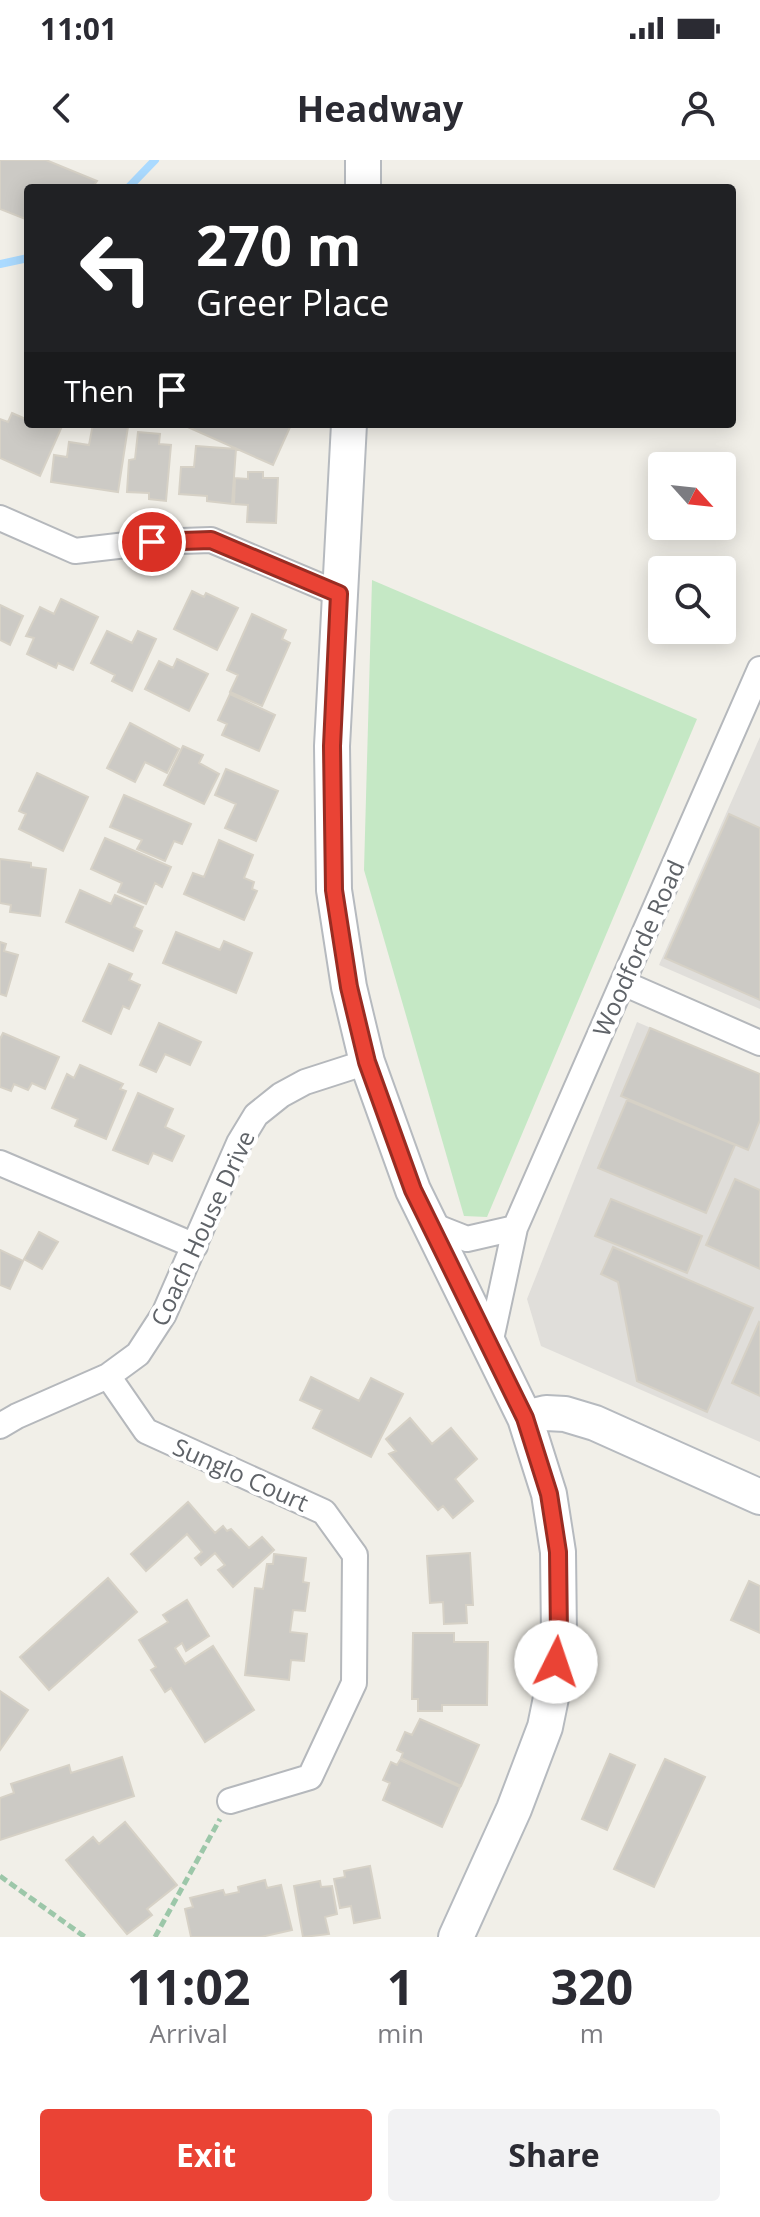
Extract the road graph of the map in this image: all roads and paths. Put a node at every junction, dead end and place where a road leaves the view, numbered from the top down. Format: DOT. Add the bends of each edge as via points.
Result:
graph roads {
  1 [pos="363,160"];
  2 [pos="363,184"];
  3 [pos="349,428"];
  4 [pos="0,518"];
  5 [pos="339,594"];
  6 [pos="760,669"];
  7 [pos="623,983"];
  8 [pos="760,1043"];
  9 [pos="367,1062"];
  10 [pos="0,1163"];
  11 [pos="429,1224"];
  12 [pos="515,1228"];
  13 [pos="195,1246"];
  14 [pos="490,1344"];
  15 [pos="108,1376"];
  16 [pos="525,1418"];
  17 [pos="0,1426"];
  18 [pos="760,1497"];
  19 [pos="230,1801"];
  20 [pos="0,1876"];
  21 [pos="85,1937"];
  22 [pos="155,1937"];
  23 [pos="456,1937"];
  1 -- 2 [label="main road"];
  3 -- 5 [label="main road"];
  4 -- 5 [label="street" via="75,551 211,540"];
  5 -- 9 [label="main road" via="332,746 334,890"];
  6 -- 7 [label="street, Woodforde Road"];
  7 -- 8 [label="street"];
  7 -- 12 [label="street, Woodforde Road"];
  9 -- 11 [label="main road"];
  9 -- 13 [label="street, Coach House Drive" via="305,1082 256,1115"];
  10 -- 13 [label="street"];
  11 -- 12 [label="street" via="467,1239"];
  11 -- 14 [label="main road"];
  12 -- 14 [label="street, Woodforde Road"];
  13 -- 15 [label="street, Coach House Drive" via="164,1314 138,1354"];
  14 -- 16 [label="main road"];
  15 -- 17 [label="street, Coach House Drive"];
  15 -- 19 [label="street, Sunglo Court" via="146,1431 324,1512 355,1555 354,1683 310,1777"];
  16 -- 18 [label="main road" via="565,1414 595,1423"];
  16 -- 23 [label="main road" via="549,1494 558,1552 559,1636 553,1688 545,1727 514,1809"];
  19 -- 22 [label="path"];
  20 -- 21 [label="path"];
}
